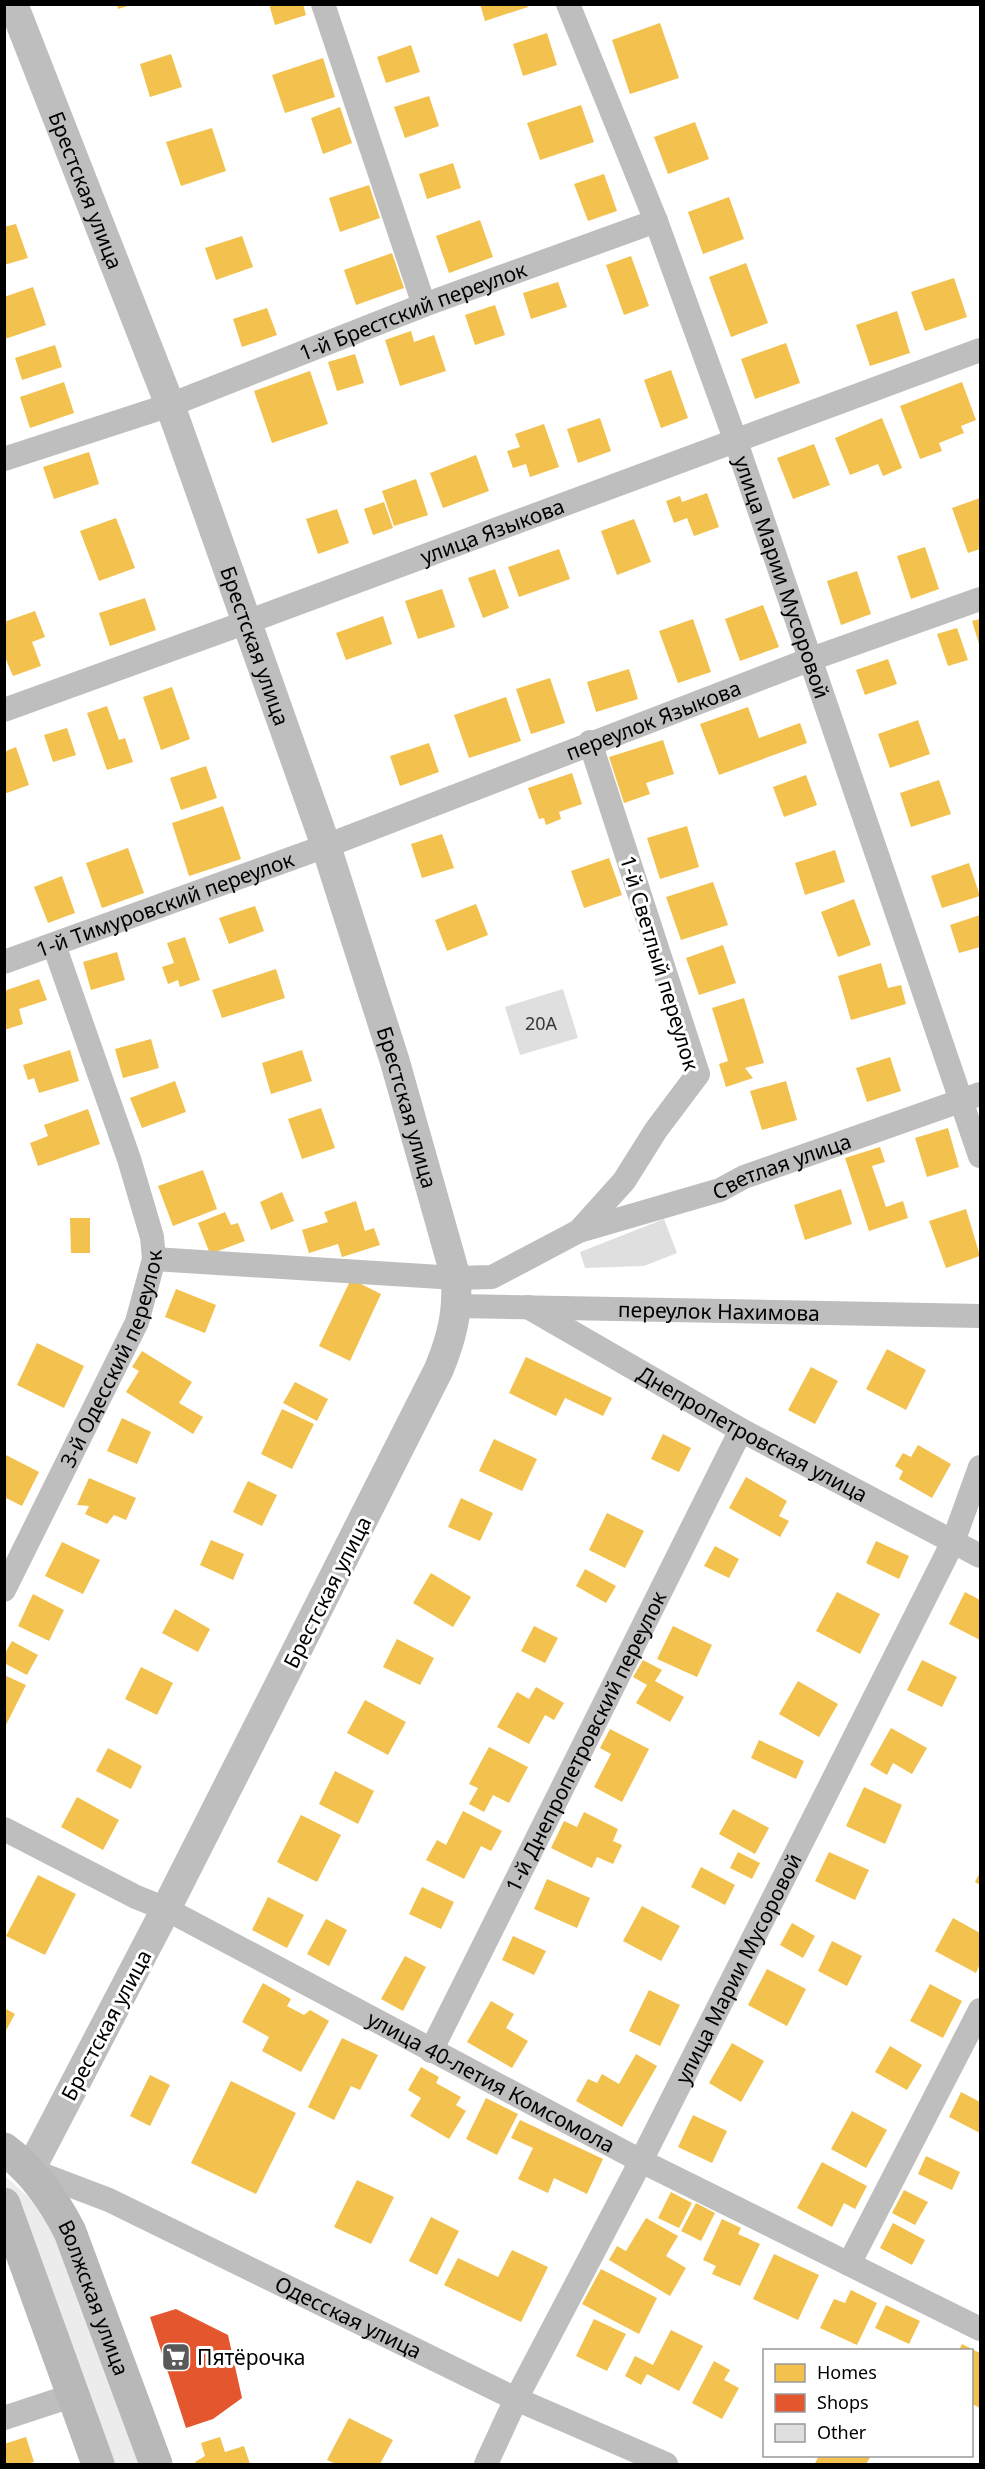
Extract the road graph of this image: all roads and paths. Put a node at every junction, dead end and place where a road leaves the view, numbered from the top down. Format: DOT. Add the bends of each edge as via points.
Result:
graph roads {
  1 [pos="13,4"];
  2 [pos="322,4"];
  3 [pos="568,4"];
  4 [pos="656,221"];
  5 [pos="424,305"];
  6 [pos="981,350"];
  7 [pos="170,405"];
  8 [pos="735,439"];
  9 [pos="4,459"];
  10 [pos="981,599"];
  11 [pos="247,622"];
  12 [pos="811,658"];
  13 [pos="4,710"];
  14 [pos="590,742"];
  15 [pos="326,846"];
  16 [pos="54,945"];
  17 [pos="4,962"];
  18 [pos="971,1098"];
  19 [pos="981,1156"];
  20 [pos="579,1231"];
  21 [pos="154,1259"];
  22 [pos="457,1292"];
  23 [pos="527,1306"];
  24 [pos="981,1316"];
  25 [pos="741,1430"];
  26 [pos="981,1467"];
  27 [pos="952,1542"];
  28 [pos="981,1556"];
  29 [pos="4,1590"];
  30 [pos="4,1829"];
  31 [pos="166,1909"];
  32 [pos="981,2010"];
  33 [pos="431,2051"];
  34 [pos="4,2150"];
  35 [pos="641,2161"];
  36 [pos="30,2170"];
  37 [pos="4,2204"];
  38 [pos="849,2264"];
  39 [pos="981,2329"];
  40 [pos="74,2395"];
  41 [pos="516,2399"];
  42 [pos="4,2418"];
  43 [pos="98,2464"];
  44 [pos="156,2464"];
  45 [pos="486,2464"];
  46 [pos="666,2464"];
  1 -- 7 [label="street, Брестская улица"];
  2 -- 5 [label="street"];
  3 -- 4 [label="street, улица Марии Мусоровой"];
  4 -- 5 [label="street, 1-й Брестский переулок"];
  4 -- 8 [label="street, улица Марии Мусоровой"];
  5 -- 7 [label="street, 1-й Брестский переулок"];
  6 -- 8 [label="street, улица Языкова"];
  7 -- 9 [label="street, 1-й Брестский переулок"];
  7 -- 11 [label="street, Брестская улица"];
  8 -- 11 [label="street, улица Языкова"];
  8 -- 12 [label="street, улица Марии Мусоровой"];
  10 -- 12 [label="street, переулок Языкова"];
  11 -- 13 [label="street, улица Языкова"];
  11 -- 15 [label="street, Брестская улица"];
  12 -- 14 [label="street, переулок Языкова"];
  12 -- 18 [label="street, улица Марии Мусоровой"];
  14 -- 15 [label="street, переулок Языкова"];
  14 -- 20 [label="street, 1-й Светлый переулок" via="698,1074 624,1181"];
  15 -- 16 [label="street, 1-й Тимуровский переулок"];
  15 -- 22 [label="street, Брестская улица" via="395,1062"];
  16 -- 17 [label="street, 1-й Тимуровский переулок"];
  16 -- 21 [label="street, 3-й Одесский переулок" via="129,1159 152,1237"];
  18 -- 19 [label="street, улица Марии Мусоровой"];
  18 -- 20 [label="street, Светлая улица" via="744,1177 720,1190"];
  20 -- 22 [label="street, 1-й Светлый переулок"];
  21 -- 22 [label="street"];
  21 -- 29 [label="street, 3-й Одесский переулок" via="137,1322"];
  22 -- 23 [label="street, переулок Нахимова"];
  22 -- 31 [label="street, Брестская улица" via="450,1341 440,1369"];
  23 -- 24 [label="street, переулок Нахимова"];
  23 -- 25 [label="street, Днепропетровская улица"];
  25 -- 27 [label="street, Днепропетровская улица"];
  25 -- 33 [label="street, 1-й Днепропетровский переулок"];
  26 -- 27 [label="street, улица Марии Мусоровой"];
  27 -- 28 [label="street, Днепропетровская улица"];
  27 -- 35 [label="street, улица Марии Мусоровой"];
  30 -- 31 [label="street, улица 40-летия Комсомола"];
  31 -- 33 [label="street, улица 40-летия Комсомола"];
  31 -- 36 [label="street, Брестская улица"];
  32 -- 38 [label="street"];
  33 -- 35 [label="street, улица 40-летия Комсомола"];
  34 -- 36 [label="main road, Волжская улица"];
  35 -- 38 [label="street, улица 40-летия Комсомола"];
  35 -- 41 [label="street, улица Марии Мусоровой"];
  36 -- 41 [label="street, Одесская улица" via="109,2200"];
  36 -- 44 [label="main road, Волжская улица" via="70,2232"];
  37 -- 40 [label="main road"];
  38 -- 39 [label="street, улица 40-летия Комсомола"];
  40 -- 42 [label="street"];
  40 -- 43 [label="main road"];
  41 -- 45 [label="street, улица Марии Мусоровой"];
  41 -- 46 [label="street, Одесская улица"];
}
